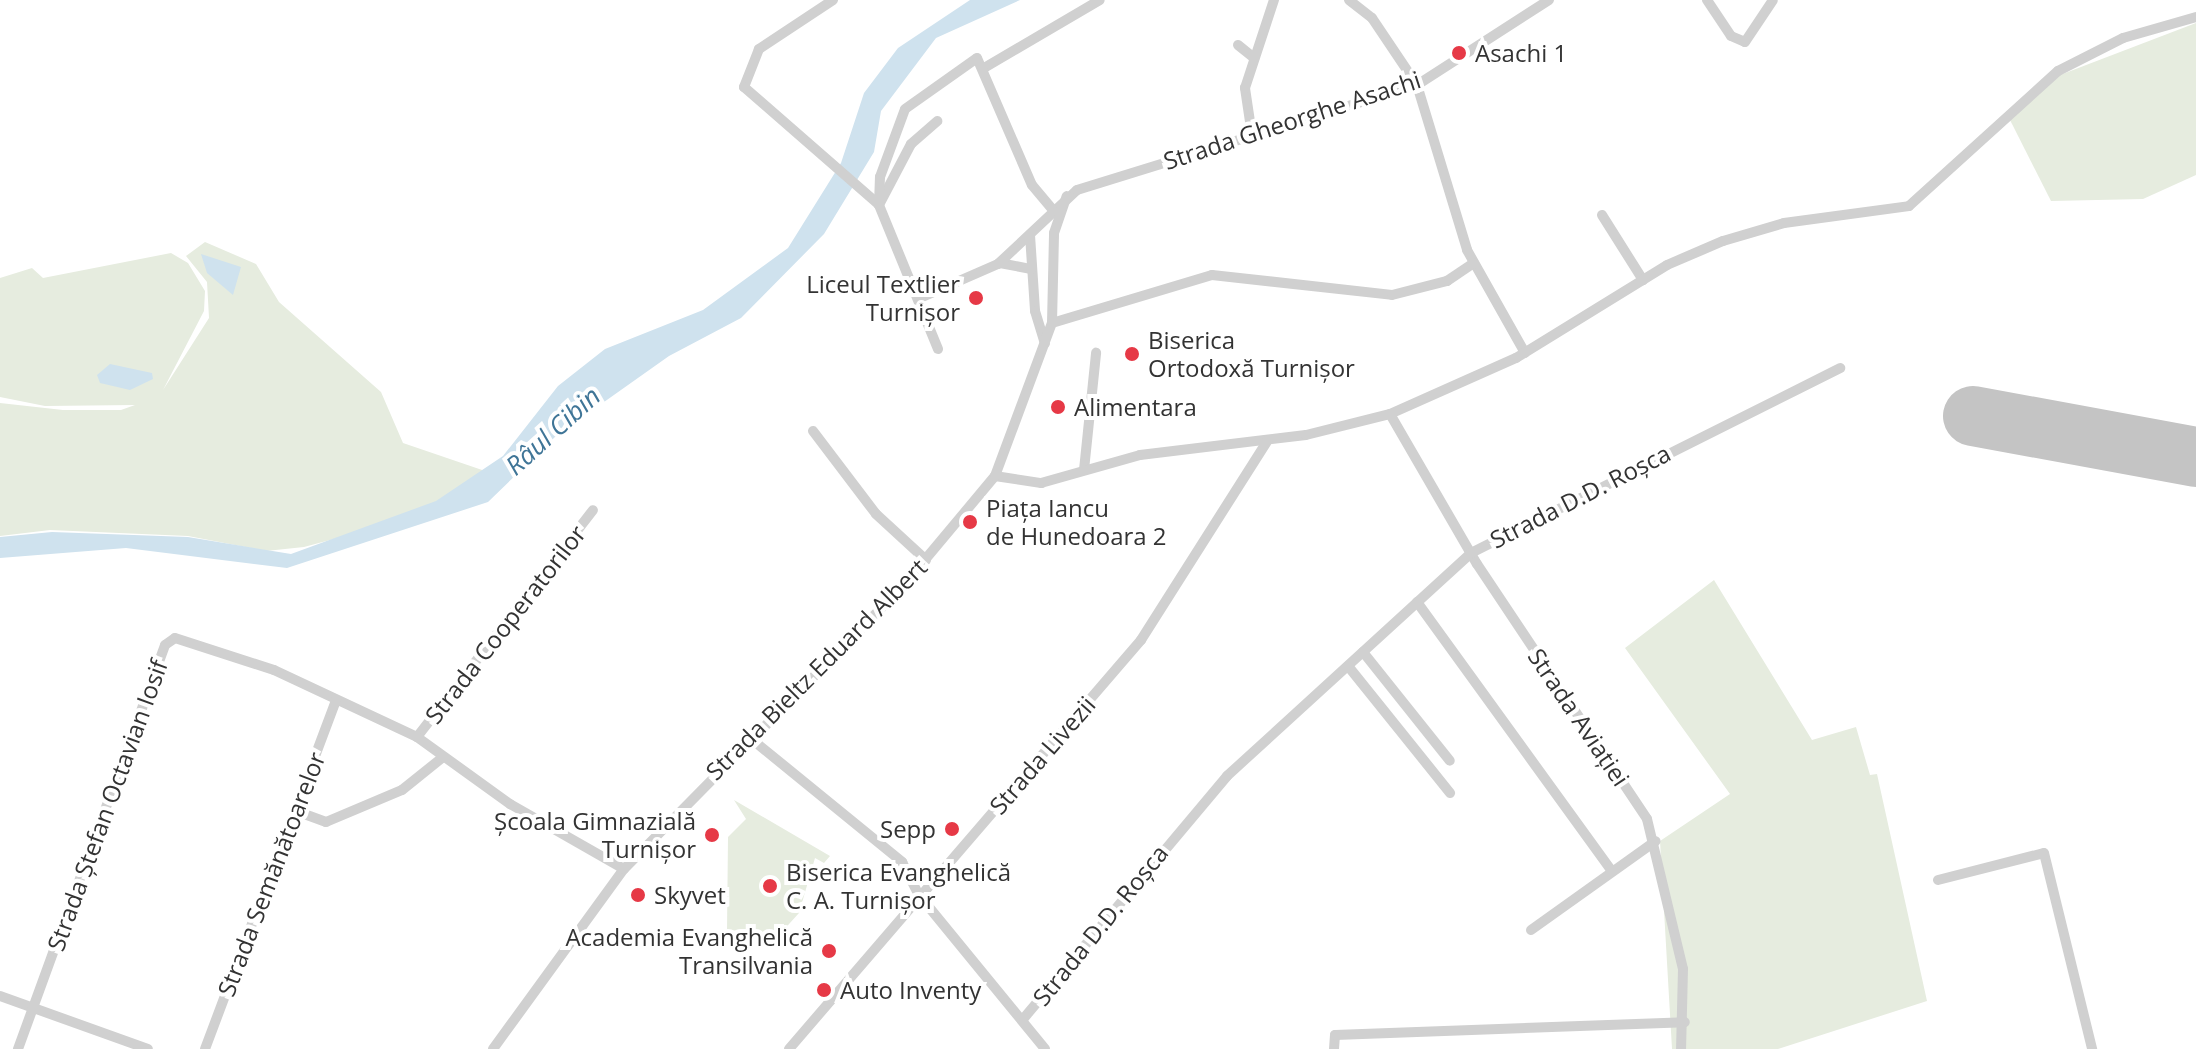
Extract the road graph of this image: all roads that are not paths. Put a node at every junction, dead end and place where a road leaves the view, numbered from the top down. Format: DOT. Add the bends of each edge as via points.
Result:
graph roads {
  1 [pos="833,0"];
  2 [pos="1100,0"];
  3 [pos="1274,0"];
  4 [pos="1349,0"];
  5 [pos="1549,0"];
  6 [pos="1707,0"];
  7 [pos="1773,0"];
  8 [pos="2196,17"];
  9 [pos="1238,45"];
  10 [pos="1254,58"];
  11 [pos="980,63"];
  12 [pos="1417,85"];
  13 [pos="937,121"];
  14 [pos="1252,135"];
  15 [pos="891,138"];
  16 [pos="911,144"];
  17 [pos="1067,196"];
  18 [pos="879,205"];
  19 [pos="1052,209"];
  20 [pos="1602,215"];
  21 [pos="1030,235"];
  22 [pos="1474,263"];
  23 [pos="998,264"];
  24 [pos="1031,269"];
  25 [pos="1643,280"];
  26 [pos="920,298"];
  27 [pos="1052,323"];
  28 [pos="1046,346"];
  29 [pos="938,349"];
  30 [pos="1096,353"];
  31 [pos="1525,353"];
  32 [pos="1840,368"];
  33 [pos="1390,414"];
  34 [pos="813,431"];
  35 [pos="1268,440"];
  36 [pos="1084,470"];
  37 [pos="995,476"];
  38 [pos="593,510"];
  39 [pos="1471,553"];
  40 [pos="926,560"];
  41 [pos="1417,602"];
  42 [pos="1363,652"];
  43 [pos="1348,666"];
  44 [pos="336,700"];
  45 [pos="417,737"];
  46 [pos="749,737"];
  47 [pos="443,757"];
  48 [pos="1450,761"];
  49 [pos="1450,793"];
  50 [pos="296,811"];
  51 [pos="1656,841"];
  52 [pos="624,869"];
  53 [pos="1612,871"];
  54 [pos="1938,880"];
  55 [pos="919,895"];
  56 [pos="1531,930"];
  57 [pos="0,996"];
  58 [pos="33,1008"];
  59 [pos="1024,1018"];
  60 [pos="1685,1022"];
  61 [pos="18,1049"];
  62 [pos="148,1049"];
  63 [pos="205,1049"];
  64 [pos="493,1049"];
  65 [pos="789,1049"];
  66 [pos="1045,1049"];
  67 [pos="1334,1049"];
  68 [pos="1681,1049"];
  69 [pos="2092,1049"];
  1 -- 18 [label="street" via="773,37 744,72 749,95 864,187"];
  2 -- 11 [label="street"];
  3 -- 10 [label="street"];
  4 -- 12 [label="street" via="1372,18"];
  5 -- 12 [label="street, Strada Gheorghe Asachi"];
  6 -- 7 [label="street" via="1731,36 1745,42"];
  8 -- 25 [label="street" via="2123,38 2058,71 1909,206 1754,231"];
  9 -- 10 [label="street"];
  10 -- 14 [label="street" via="1245,101"];
  11 -- 15 [label="street" via="905,109"];
  11 -- 19 [label="street" via="1032,185"];
  12 -- 14 [label="street, Strada Gheorghe Asachi"];
  12 -- 22 [label="street"];
  13 -- 16 [label="street"];
  14 -- 17 [label="street, Strada Gheorghe Asachi"];
  15 -- 16 [label="street"];
  15 -- 18 [label="street"];
  16 -- 18 [label="street"];
  17 -- 19 [label="street"];
  17 -- 27 [label="street, Strada Bieltz Eduard Albert" via="1054,233"];
  18 -- 26 [label="street"];
  19 -- 21 [label="street"];
  20 -- 25 [label="street"];
  21 -- 23 [label="street"];
  21 -- 24 [label="street"];
  22 -- 27 [label="street" via="1447,281 1392,295 1212,275"];
  22 -- 31 [label="street"];
  23 -- 24 [label="street"];
  23 -- 26 [label="street"];
  24 -- 28 [label="street"];
  25 -- 31 [label="street"];
  26 -- 29 [label="street"];
  27 -- 28 [label="street, Strada Bieltz Eduard Albert"];
  28 -- 37 [label="street, Strada Bieltz Eduard Albert"];
  30 -- 36 [label="street"];
  31 -- 33 [label="street"];
  32 -- 39 [label="street, Strada D.D. Roșca"];
  33 -- 35 [label="street"];
  33 -- 39 [label="street, Strada Aviației"];
  34 -- 40 [label="street" via="876,514"];
  35 -- 36 [label="street" via="1140,455"];
  35 -- 55 [label="street, Strada Livezii" via="1141,640"];
  36 -- 37 [label="street" via="1028,485"];
  37 -- 40 [label="street, Strada Bieltz Eduard Albert"];
  38 -- 45 [label="street, Strada Cooperatorilor"];
  39 -- 41 [label="street, Strada D.D. Roșca"];
  39 -- 51 [label="street, Strada Aviației"];
  40 -- 46 [label="street, Strada Bieltz Eduard Albert"];
  41 -- 42 [label="street, Strada D.D. Roșca"];
  41 -- 53 [label="street"];
  42 -- 43 [label="street, Strada D.D. Roșca"];
  42 -- 48 [label="street"];
  43 -- 49 [label="street"];
  43 -- 59 [label="street, Strada D.D. Roșca" via="1227,776"];
  44 -- 45 [label="street, Strada Ștefan Octavian Iosif"];
  44 -- 50 [label="street, Strada Semănătoarelor"];
  44 -- 58 [label="street, Strada Ștefan Octavian Iosif" via="242,657 168,640"];
  45 -- 47 [label="street, Strada Ștefan Octavian Iosif"];
  46 -- 52 [label="street, Strada Bieltz Eduard Albert"];
  46 -- 55 [label="street" via="867,828 908,869"];
  47 -- 50 [label="street" via="402,790 326,822"];
  47 -- 52 [label="street, Strada Ștefan Octavian Iosif"];
  50 -- 63 [label="street, Strada Semănătoarelor"];
  51 -- 53 [label="street"];
  51 -- 60 [label="street, Strada Aviației" via="1683,969"];
  52 -- 64 [label="street, Strada Bieltz Eduard Albert"];
  53 -- 56 [label="street"];
  54 -- 69 [label="street" via="2044,853"];
  55 -- 59 [label="street"];
  55 -- 65 [label="street, Strada Livezii"];
  57 -- 58 [label="street"];
  58 -- 61 [label="street, Strada Ștefan Octavian Iosif"];
  58 -- 62 [label="street"];
  59 -- 66 [label="street"];
  60 -- 67 [label="street" via="1335,1035"];
  60 -- 68 [label="street, Strada Aviației"];
}
